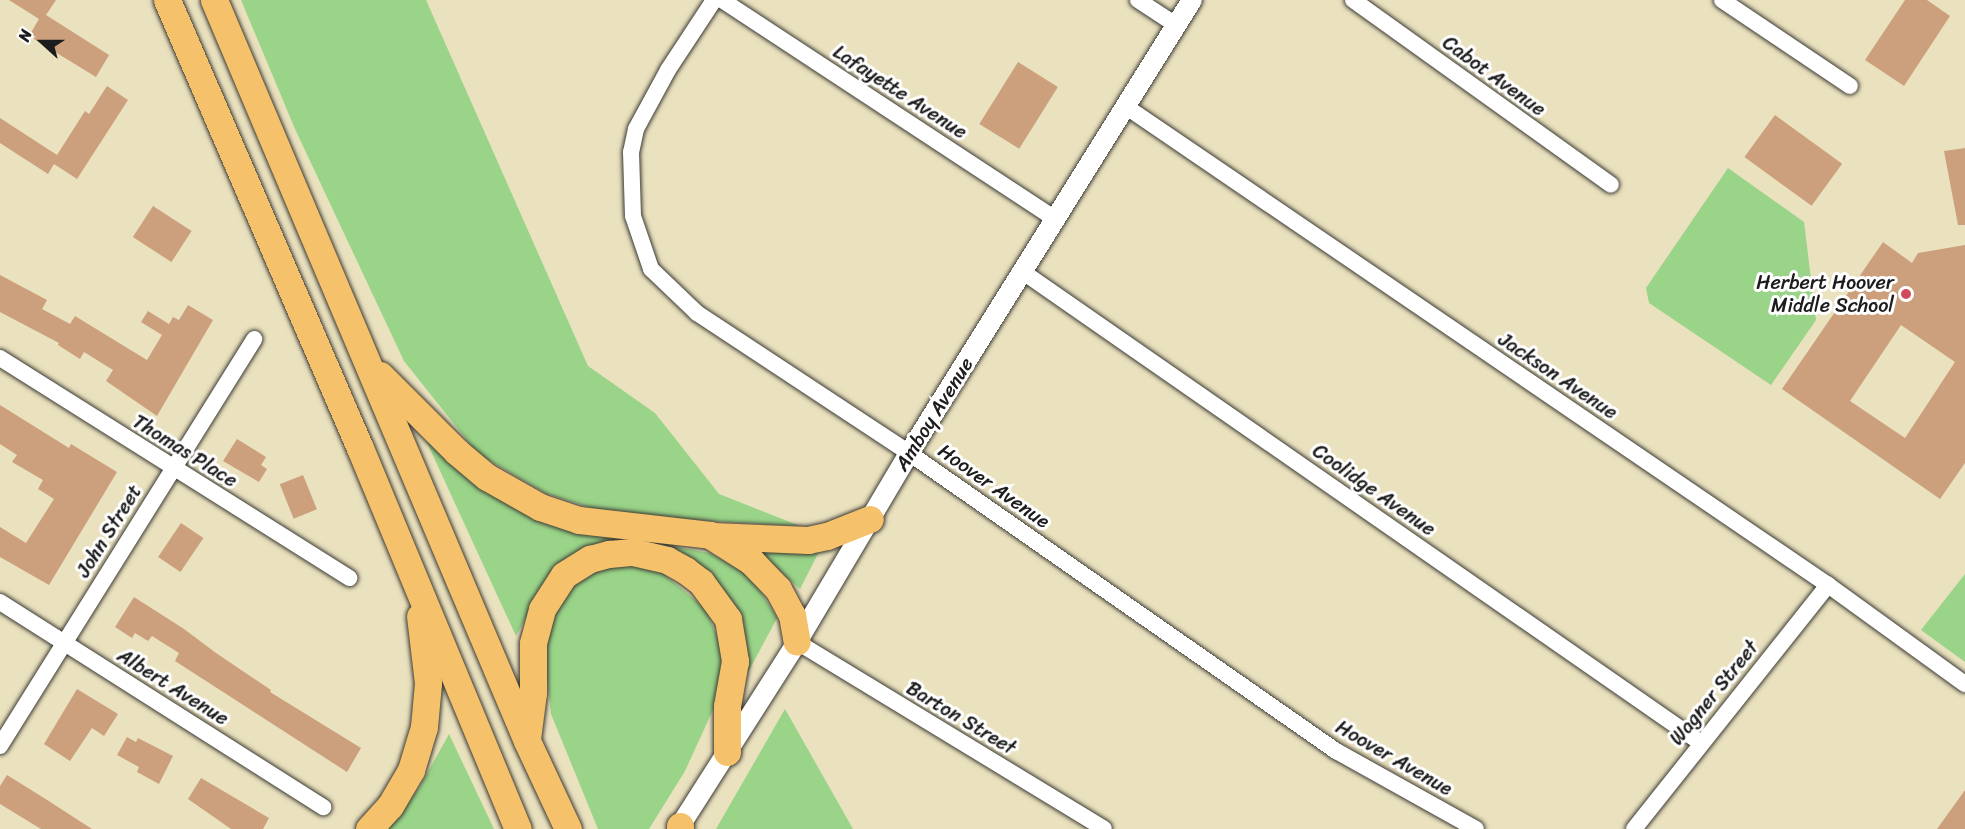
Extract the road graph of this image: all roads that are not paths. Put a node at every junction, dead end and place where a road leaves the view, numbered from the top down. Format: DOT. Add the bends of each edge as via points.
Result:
graph roads {
  1 [pos="167,0"];
  2 [pos="214,0"];
  3 [pos="714,0"];
  4 [pos="722,0"];
  5 [pos="1138,0"];
  6 [pos="1192,0"];
  7 [pos="1353,0"];
  8 [pos="1722,0"];
  9 [pos="1176,26"];
  10 [pos="1850,86"];
  11 [pos="1125,106"];
  12 [pos="1611,186"];
  13 [pos="1056,219"];
  14 [pos="1023,272"];
  15 [pos="255,339"];
  16 [pos="0,358"];
  17 [pos="370,366"];
  18 [pos="909,453"];
  19 [pos="173,469"];
  20 [pos="870,519"];
  21 [pos="710,536"];
  22 [pos="349,578"];
  23 [pos="417,585"];
  24 [pos="1828,585"];
  25 [pos="0,602"];
  26 [pos="797,642"];
  27 [pos="64,643"];
  28 [pos="1965,684"];
  29 [pos="527,741"];
  30 [pos="1701,743"];
  31 [pos="0,746"];
  32 [pos="727,752"];
  33 [pos="323,807"];
  34 [pos="679,828"];
  35 [pos="369,829"];
  36 [pos="518,829"];
  37 [pos="568,829"];
  38 [pos="1104,829"];
  39 [pos="1476,829"];
  40 [pos="1634,829"];
  1 -- 23 [label="highway"];
  2 -- 17 [label="highway"];
  3 -- 18 [label="street, Hoover Avenue" via="668,70 636,129 632,152 633,216 651,269 697,313"];
  4 -- 13 [label="street, Lafayette Avenue"];
  5 -- 9 [label="street"];
  6 -- 9 [label="street, Amboy Avenue"];
  7 -- 12 [label="street, Cabot Avenue"];
  8 -- 10 [label="street"];
  9 -- 11 [label="street, Amboy Avenue"];
  11 -- 13 [label="street, Amboy Avenue"];
  11 -- 24 [label="street, Jackson Avenue"];
  13 -- 14 [label="street, Amboy Avenue"];
  14 -- 18 [label="street, Amboy Avenue"];
  14 -- 30 [label="street, Coolidge Avenue"];
  15 -- 19 [label="street, John Street"];
  16 -- 19 [label="street, Thomas Place"];
  17 -- 21 [label="highway" via="472,464 513,494 540,507 591,522"];
  17 -- 29 [label="highway"];
  18 -- 20 [label="street, Amboy Avenue"];
  18 -- 39 [label="street, Hoover Avenue" via="1336,751"];
  19 -- 22 [label="street, Thomas Place"];
  19 -- 27 [label="street, John Street"];
  20 -- 21 [label="highway" via="808,540"];
  20 -- 26 [label="street, Amboy Avenue"];
  21 -- 26 [label="highway" via="751,561 778,589 792,615"];
  23 -- 35 [label="highway" via="428,683 424,727 411,770 390,806"];
  23 -- 36 [label="highway"];
  24 -- 28 [label="street, Jackson Avenue"];
  24 -- 30 [label="street, Wagner Street"];
  25 -- 27 [label="street, Albert Avenue"];
  26 -- 32 [label="street, Amboy Avenue"];
  26 -- 38 [label="street, Barton Street"];
  27 -- 31 [label="street, John Street"];
  27 -- 33 [label="street, Albert Avenue"];
  29 -- 32 [label="highway" via="533,693 533,643 547,600 564,575 590,559 633,552 667,560 685,570 701,582 728,619 735,661 727,706"];
  29 -- 37 [label="highway"];
  30 -- 40 [label="street, Wagner Street"];
  32 -- 34 [label="street, Amboy Avenue"];
}
